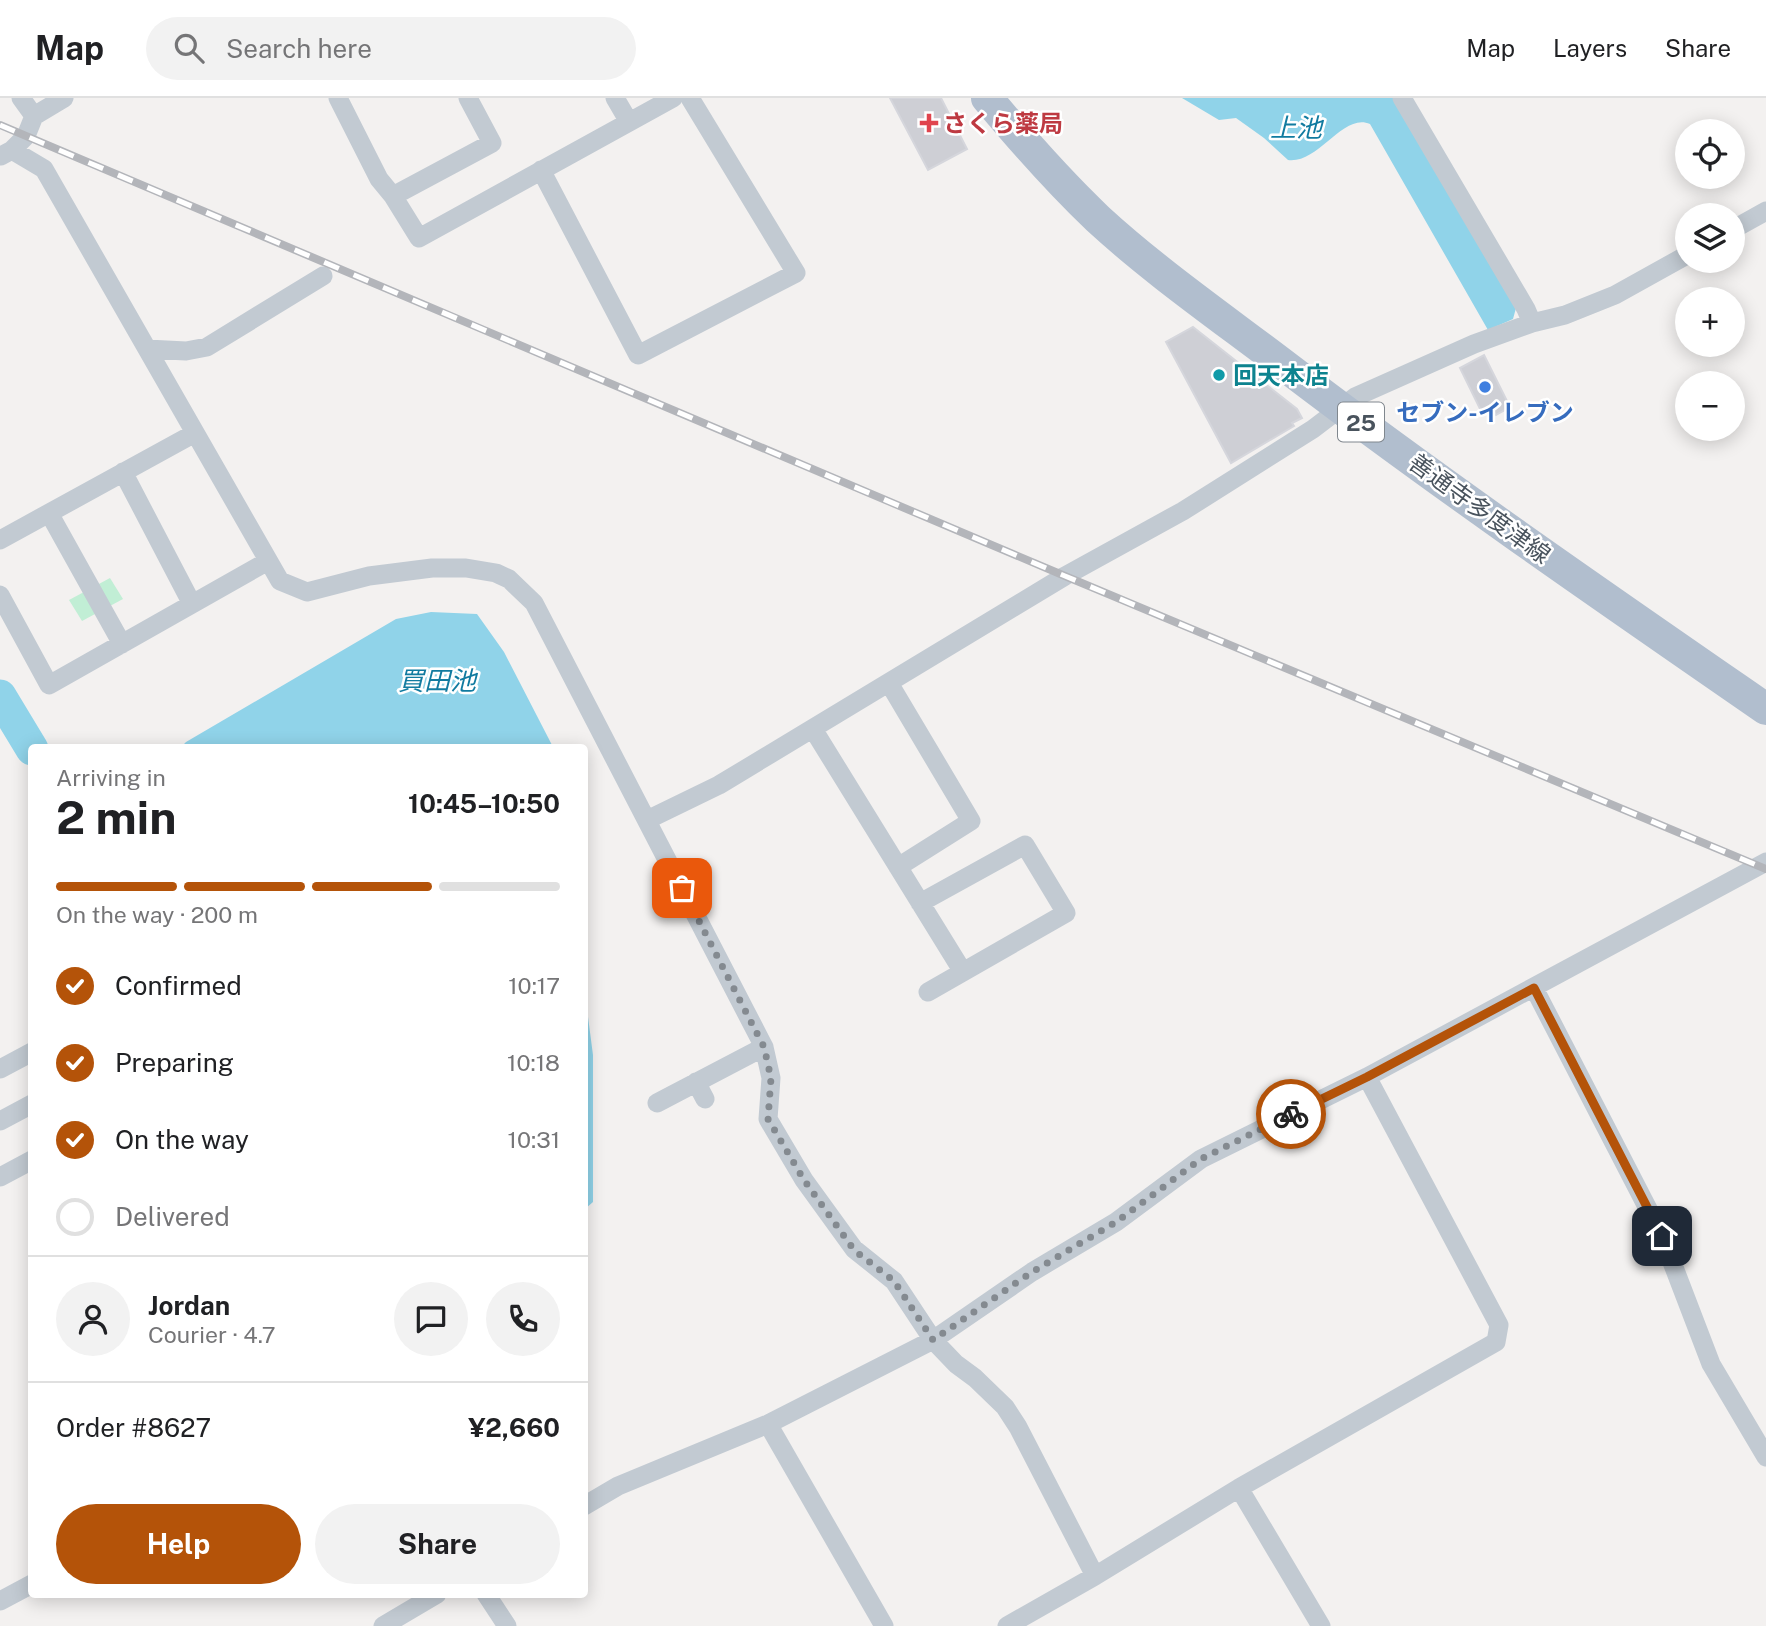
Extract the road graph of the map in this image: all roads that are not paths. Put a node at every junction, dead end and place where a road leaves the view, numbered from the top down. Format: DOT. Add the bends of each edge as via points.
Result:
graph roads {
  1 [pos="21,98"];
  2 [pos="64,98"];
  3 [pos="338,98"];
  4 [pos="468,98"];
  5 [pos="615,98"];
  6 [pos="673,98"];
  7 [pos="690,98"];
  8 [pos="987,98"];
  9 [pos="1402,98"];
  10 [pos="34,117"];
  11 [pos="629,122"];
  12 [pos="6,153"];
  13 [pos="541,170"];
  14 [pos="393,196"];
  15 [pos="1766,211"];
  16 [pos="1745,223"];
  17 [pos="1675,262"];
  18 [pos="323,276"];
  19 [pos="1532,323"];
  20 [pos="147,349"];
  21 [pos="1340,408"];
  22 [pos="195,433"];
  23 [pos="123,472"];
  24 [pos="49,513"];
  25 [pos="0,540"];
  26 [pos="268,561"];
  27 [pos="0,595"];
  28 [pos="192,604"];
  29 [pos="122,644"];
  30 [pos="889,683"];
  31 [pos="1766,709"];
  32 [pos="813,729"];
  33 [pos="647,820"];
  34 [pos="1766,862"];
  35 [pos="898,867"];
  36 [pos="920,904"];
  37 [pos="963,972"];
  38 [pos="1534,988"];
  39 [pos="928,992"];
  40 [pos="764,1047"];
  41 [pos="28,1054"];
  42 [pos="0,1069"];
  43 [pos="1367,1077"];
  44 [pos="657,1103"];
  45 [pos="28,1106"];
  46 [pos="0,1121"];
  47 [pos="28,1162"];
  48 [pos="0,1177"];
  49 [pos="933,1340"];
  50 [pos="768,1424"];
  51 [pos="1766,1457"];
  52 [pos="1239,1488"];
  53 [pos="588,1504"];
  54 [pos="1095,1576"];
  55 [pos="28,1586"];
  56 [pos="430,1598"];
  57 [pos="489,1598"];
  58 [pos="0,1601"];
  59 [pos="383,1626"];
  60 [pos="508,1626"];
  61 [pos="884,1626"];
  62 [pos="1007,1626"];
  63 [pos="1321,1626"];
  1 -- 10 [label="street"];
  2 -- 10 [label="street"];
  3 -- 14 [label="street" via="379,179"];
  4 -- 14 [label="street" via="492,143"];
  5 -- 11 [label="street"];
  6 -- 11 [label="street"];
  7 -- 13 [label="street" via="796,273 638,355"];
  8 -- 21 [label="main road, 善通寺多度津線 / 25" via="1030,151 1098,219"];
  9 -- 19 [label="street"];
  10 -- 12 [label="street" via="26,136"];
  11 -- 13 [label="street"];
  12 -- 20 [label="street" via="44,169"];
  13 -- 14 [label="street" via="419,238"];
  15 -- 16 [label="street"];
  17 -- 19 [label="street" via="1615,295"];
  18 -- 20 [label="street" via="207,347"];
  19 -- 21 [label="street" via="1474,344"];
  20 -- 22 [label="street"];
  21 -- 30 [label="street" via="1183,511"];
  21 -- 31 [label="main road, 善通寺多度津線 / 25"];
  22 -- 23 [label="street"];
  22 -- 26 [label="street"];
  23 -- 24 [label="street"];
  23 -- 28 [label="street"];
  24 -- 25 [label="street"];
  24 -- 29 [label="street"];
  26 -- 28 [label="street"];
  26 -- 33 [label="street" via="280,581 307,592 369,576 432,568 476,570 509,579 534,603"];
  27 -- 29 [label="street" via="49,685"];
  28 -- 29 [label="street"];
  30 -- 32 [label="street"];
  30 -- 35 [label="street" via="971,821"];
  32 -- 33 [label="street" via="719,786"];
  32 -- 35 [label="street"];
  33 -- 40 [label="street"];
  34 -- 38 [label="street"];
  35 -- 36 [label="street"];
  36 -- 37 [label="street"];
  36 -- 37 [label="street" via="1025,845 1066,913"];
  37 -- 39 [label="street"];
  38 -- 43 [label="street"];
  38 -- 51 [label="street" via="1662,1236 1710,1364"];
  40 -- 44 [label="street" via="701,1091"];
  40 -- 49 [label="street" via="771,1078 768,1119 854,1250 894,1281"];
  41 -- 42 [label="street"];
  43 -- 49 [label="street" via="1201,1159 1116,1222"];
  43 -- 52 [label="street" via="1499,1325 1496,1342"];
  45 -- 46 [label="street"];
  47 -- 48 [label="street"];
  49 -- 50 [label="street"];
  49 -- 54 [label="street" via="1005,1407"];
  50 -- 53 [label="street" via="618,1486"];
  50 -- 61 [label="street"];
  52 -- 54 [label="street"];
  52 -- 63 [label="street"];
  54 -- 62 [label="street"];
  55 -- 58 [label="street"];
  56 -- 59 [label="street"];
  57 -- 60 [label="street"];
}
